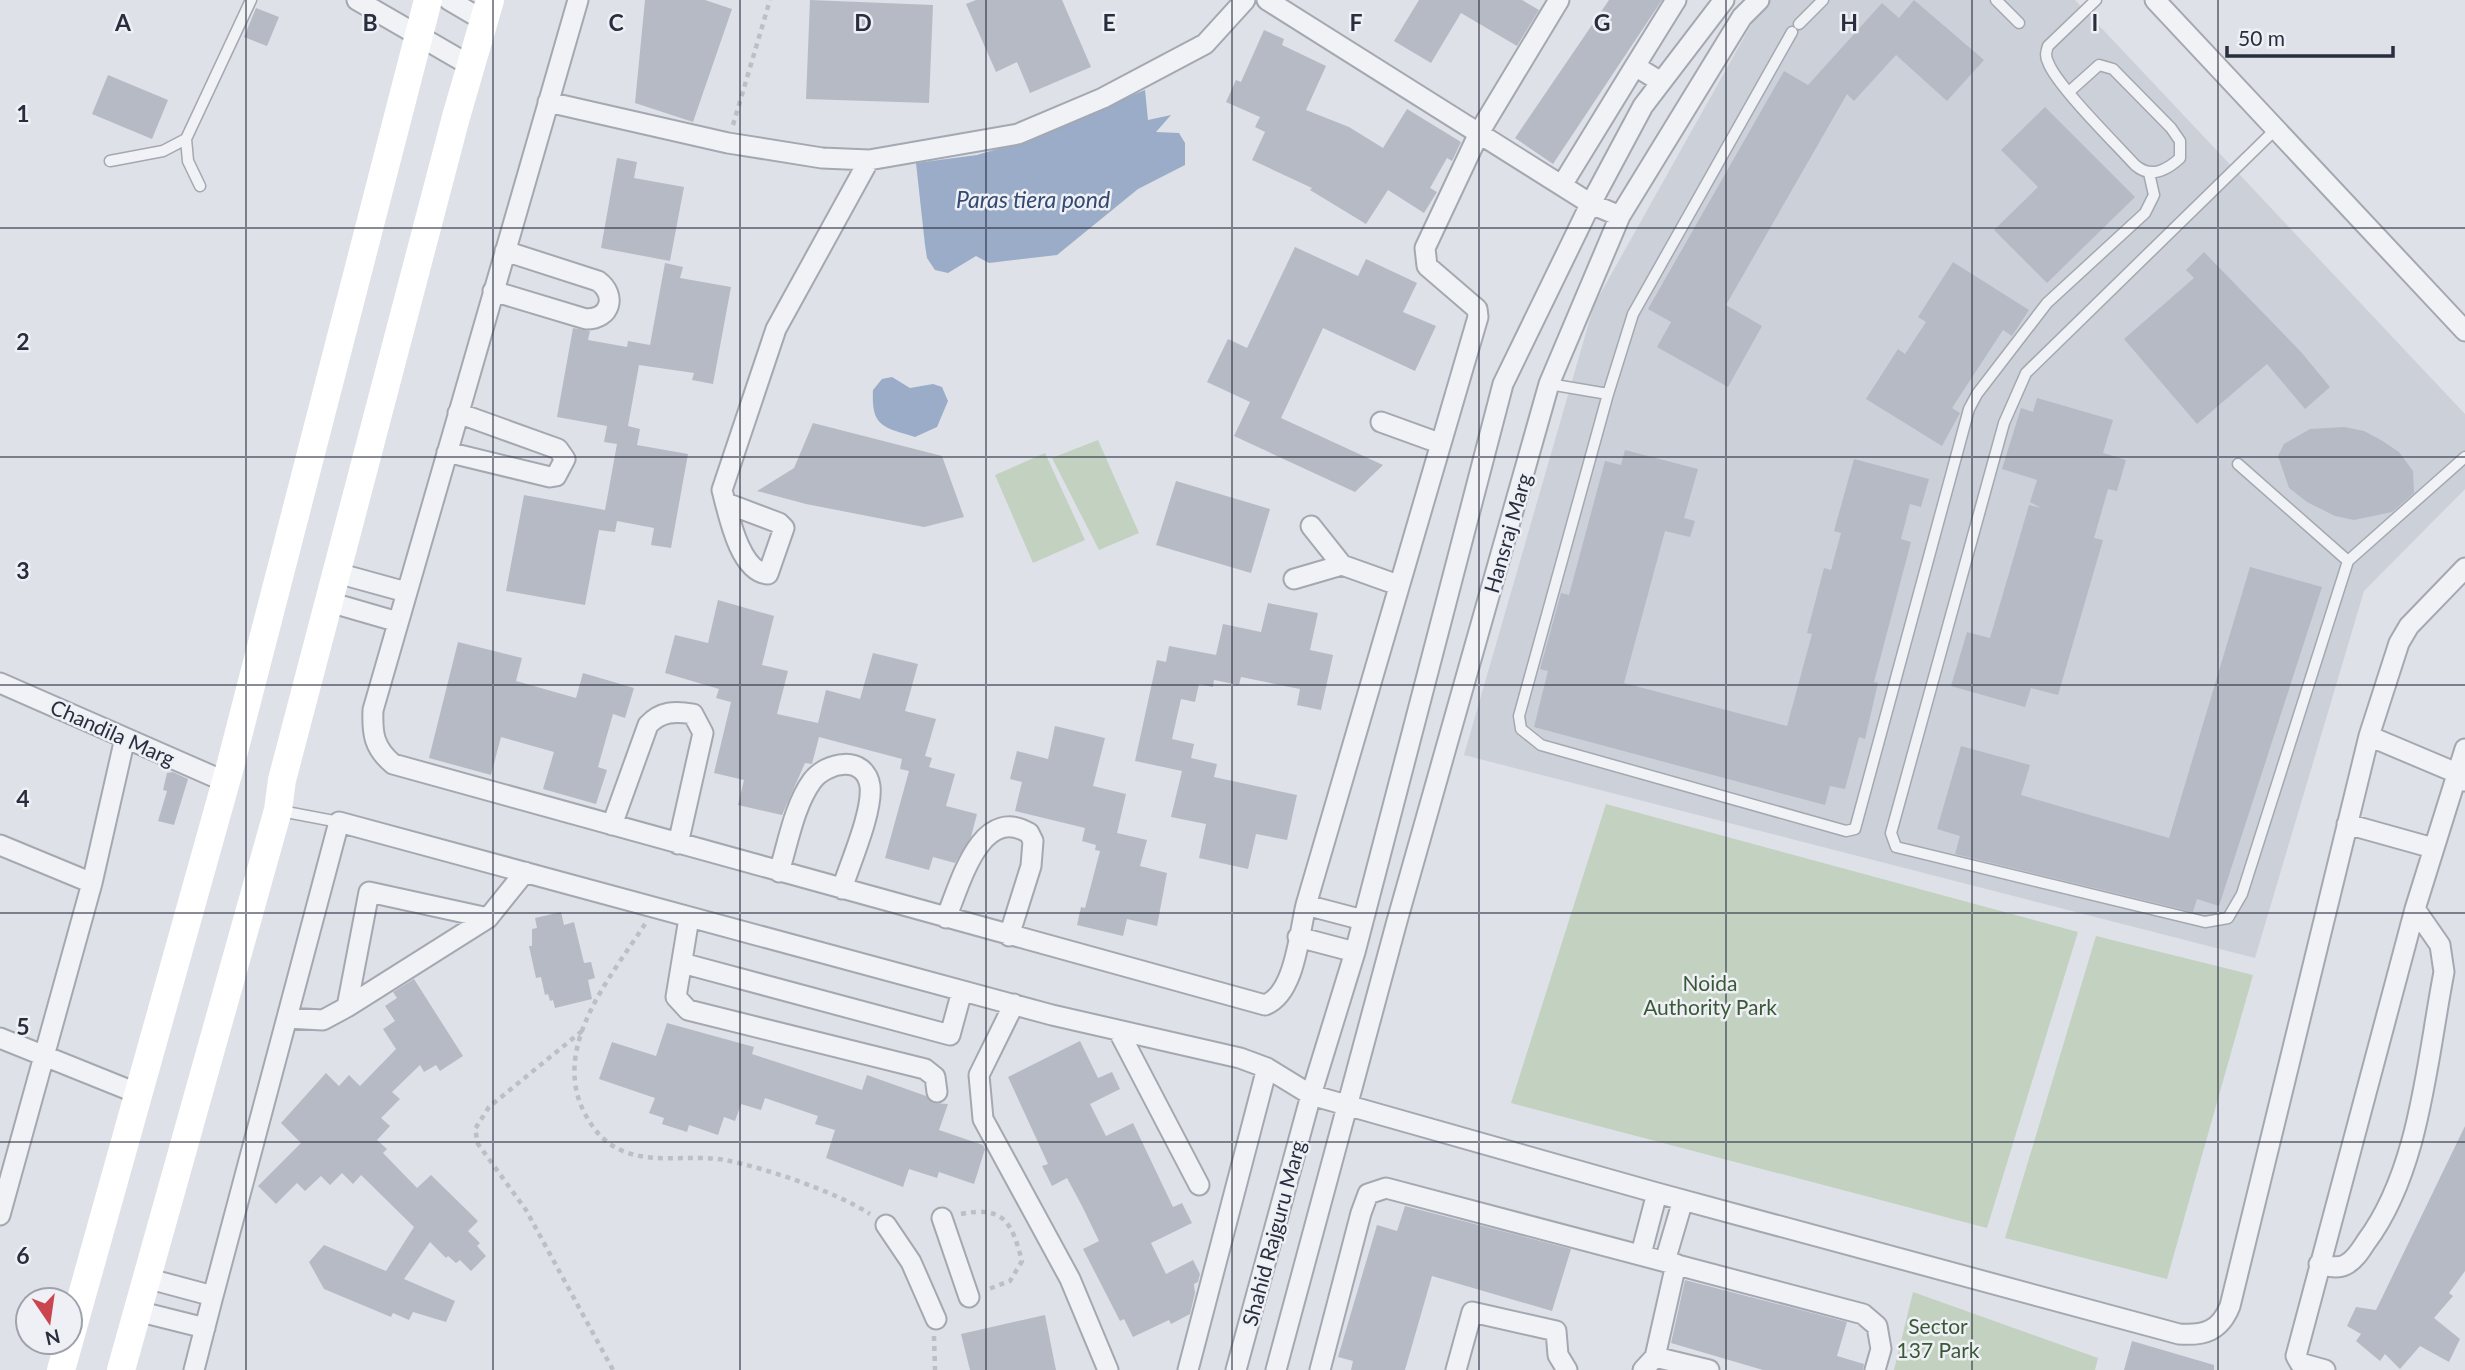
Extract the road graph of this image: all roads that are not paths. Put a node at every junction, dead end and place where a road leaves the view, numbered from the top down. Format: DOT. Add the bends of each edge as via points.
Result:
graph roads {
  1 [pos="251,0"];
  2 [pos="357,0"];
  3 [pos="428,0"];
  4 [pos="449,0"];
  5 [pos="578,0"];
  6 [pos="1245,0"];
  7 [pos="1267,0"];
  8 [pos="1559,0"];
  9 [pos="1676,0"];
  10 [pos="1724,0"];
  11 [pos="1759,0"];
  12 [pos="1823,0"];
  13 [pos="1996,0"];
  14 [pos="2095,0"];
  15 [pos="2155,0"];
  16 [pos="486,10"];
  17 [pos="2019,23"];
  18 [pos="419,37"];
  19 [pos="471,66"];
  20 [pos="1635,66"];
  21 [pos="1661,82"];
  22 [pos="2070,91"];
  23 [pos="548,102"];
  24 [pos="2277,128"];
  25 [pos="1480,131"];
  26 [pos="186,139"];
  27 [pos="869,160"];
  28 [pos="110,161"];
  29 [pos="2149,173"];
  30 [pos="1562,185"];
  31 [pos="200,186"];
  32 [pos="1591,204"];
  33 [pos="1620,216"];
  34 [pos="505,251"];
  35 [pos="493,291"];
  36 [pos="2465,331"];
  37 [pos="1549,384"];
  38 [pos="1608,394"];
  39 [pos="458,413"];
  40 [pos="1381,422"];
  41 [pos="1439,443"];
  42 [pos="447,452"];
  43 [pos="2465,457"];
  44 [pos="2238,464"];
  45 [pos="726,503"];
  46 [pos="1311,526"];
  47 [pos="2348,561"];
  48 [pos="1342,565"];
  49 [pos="2465,568"];
  50 [pos="337,573"];
  51 [pos="1294,579"];
  52 [pos="1398,585"];
  53 [pos="406,592"];
  54 [pos="329,602"];
  55 [pos="398,622"];
  56 [pos="0,683"];
  57 [pos="2369,736"];
  58 [pos="125,738"];
  59 [pos="2465,749"];
  60 [pos="2462,778"];
  61 [pos="226,782"];
  62 [pos="278,810"];
  63 [pos="339,822"];
  64 [pos="2347,824"];
  65 [pos="612,825"];
  66 [pos="678,844"];
  67 [pos="0,845"];
  68 [pos="2433,848"];
  69 [pos="524,872"];
  70 [pos="779,872"];
  71 [pos="92,883"];
  72 [pos="842,889"];
  73 [pos="1306,905"];
  74 [pos="2415,909"];
  75 [pos="488,918"];
  76 [pos="689,918"];
  77 [pos="946,918"];
  78 [pos="1363,920"];
  79 [pos="1009,936"];
  80 [pos="1298,937"];
  81 [pos="1355,952"];
  82 [pos="682,963"];
  83 [pos="962,991"];
  84 [pos="1014,1004"];
  85 [pos="346,1007"];
  86 [pos="287,1018"];
  87 [pos="1118,1030"];
  88 [pos="0,1038"];
  89 [pos="44,1056"];
  90 [pos="1267,1068"];
  91 [pos="937,1092"];
  92 [pos="139,1094"];
  93 [pos="1311,1096"];
  94 [pos="1348,1106"];
  95 [pos="1199,1185"];
  96 [pos="1657,1193"];
  97 [pos="1683,1200"];
  98 [pos="0,1215"];
  99 [pos="942,1218"];
  100 [pos="886,1225"];
  101 [pos="1641,1254"];
  102 [pos="1670,1262"];
  103 [pos="2319,1264"];
  104 [pos="146,1278"];
  105 [pos="84,1287"];
  106 [pos="213,1296"];
  107 [pos="969,1297"];
  108 [pos="137,1311"];
  109 [pos="936,1319"];
  110 [pos="205,1328"];
  111 [pos="1649,1363"];
  112 [pos="121,1370"];
  113 [pos="194,1370"];
  114 [pos="1108,1370"];
  115 [pos="1188,1370"];
  116 [pos="1236,1370"];
  117 [pos="1276,1370"];
  118 [pos="1320,1370"];
  119 [pos="1456,1370"];
  120 [pos="1567,1370"];
  121 [pos="1709,1370"];
  122 [pos="1875,1370"];
  123 [pos="2325,1370"];
  1 -- 26 [label="lane"];
  2 -- 18 [label="street"];
  3 -- 18 [label="street"];
  4 -- 16 [label="street"];
  5 -- 23 [label="street"];
  6 -- 27 [label="street" via="1205,44 1103,98 1018,134"];
  7 -- 25 [label="street"];
  8 -- 25 [label="street"];
  9 -- 20 [label="street"];
  10 -- 21 [label="street, Hansraj Marg"];
  11 -- 33 [label="street, Hansraj Marg" via="1742,17"];
  12 -- 38 [label="lane" via="1795,28 1638,303"];
  13 -- 17 [label="lane"];
  14 -- 22 [label="lane" via="2046,53 2049,66"];
  15 -- 24 [label="street"];
  16 -- 19 [label="street"];
  18 -- 19 [label="street"];
  18 -- 61 [label="street"];
  19 -- 50 [label="street"];
  20 -- 21 [label="street"];
  20 -- 30 [label="street"];
  21 -- 32 [label="street, Hansraj Marg" via="1643,106"];
  22 -- 29 [label="lane" via="2135,165"];
  22 -- 29 [label="lane" via="2099,65 2113,69 2171,128 2180,141 2180,158"];
  23 -- 27 [label="street" via="728,142 822,158"];
  23 -- 34 [label="street"];
  24 -- 36 [label="street"];
  24 -- 47 [label="lane" via="2026,373 2004,423 1891,833 1893,842 1900,849 2205,922 2228,918 2242,894"];
  25 -- 30 [label="street"];
  25 -- 41 [label="street" via="1425,248 1424,257 1433,274 1478,314"];
  26 -- 28 [label="lane" via="163,151"];
  26 -- 31 [label="lane" via="188,161"];
  27 -- 45 [label="street" via="776,329 722,490"];
  29 -- 38 [label="lane" via="2154,195 2145,213 2047,303 1969,409 1855,829 1846,831 1541,746 1521,729 1519,716"];
  30 -- 32 [label="street"];
  32 -- 33 [label="street"];
  32 -- 78 [label="street, Hansraj Marg" via="1503,384"];
  33 -- 37 [label="street, Hansraj Marg"];
  34 -- 35 [label="street"];
  34 -- 35 [label="street" via="598,281 609,289 611,298 604,314 586,319"];
  35 -- 39 [label="street"];
  37 -- 38 [label="lane"];
  37 -- 94 [label="street, Hansraj Marg"];
  39 -- 42 [label="street"];
  39 -- 42 [label="street" via="558,449 565,460 556,476 550,477"];
  40 -- 41 [label="street"];
  41 -- 52 [label="street"];
  42 -- 53 [label="street"];
  43 -- 47 [label="lane"];
  44 -- 47 [label="lane"];
  46 -- 48 [label="street"];
  48 -- 51 [label="street"];
  48 -- 52 [label="street"];
  49 -- 57 [label="street" via="2409,626 2399,643"];
  50 -- 53 [label="street"];
  50 -- 54 [label="street"];
  52 -- 73 [label="street"];
  53 -- 55 [label="street"];
  54 -- 55 [label="street"];
  54 -- 62 [label="street"];
  55 -- 65 [label="street" via="373,709 372,732 379,752 393,764"];
  56 -- 58 [label="street, Chandila Marg"];
  57 -- 60 [label="street"];
  57 -- 64 [label="street"];
  58 -- 61 [label="street, Chandila Marg"];
  58 -- 71 [label="street"];
  59 -- 60 [label="street"];
  60 -- 68 [label="street"];
  61 -- 92 [label="street"];
  62 -- 63 [label="lane"];
  62 -- 104 [label="street"];
  63 -- 69 [label="street"];
  63 -- 86 [label="street"];
  64 -- 68 [label="street"];
  64 -- 97 [label="street" via="2230,1307 2213,1330 2179,1334"];
  65 -- 66 [label="street"];
  65 -- 66 [label="street" via="648,724 667,712 693,714 703,733"];
  66 -- 70 [label="street"];
  67 -- 71 [label="street"];
  68 -- 74 [label="street"];
  69 -- 75 [label="street"];
  69 -- 76 [label="street" via="657,905"];
  70 -- 72 [label="street"];
  70 -- 72 [label="street" via="811,782 829,765 847,764 867,775 870,795"];
  71 -- 89 [label="street"];
  72 -- 77 [label="street"];
  73 -- 78 [label="street"];
  73 -- 80 [label="street"];
  74 -- 103 [label="street"];
  74 -- 103 [label="street" via="2440,945 2444,972 2400,1182 2383,1219 2356,1256 2345,1265"];
  75 -- 85 [label="street"];
  75 -- 85 [label="street" via="369,892"];
  76 -- 82 [label="street"];
  76 -- 83 [label="street"];
  77 -- 79 [label="street"];
  77 -- 79 [label="street" via="984,838 1000,828 1019,827 1029,833 1033,852"];
  78 -- 81 [label="street, Hansraj Marg"];
  79 -- 80 [label="street" via="1265,1005 1276,1002 1283,993"];
  80 -- 81 [label="street"];
  81 -- 93 [label="street, Hansraj Marg"];
  82 -- 83 [label="street" via="950,1035"];
  82 -- 91 [label="street" via="676,996 688,1010 925,1069 935,1077"];
  83 -- 84 [label="street"];
  84 -- 87 [label="street"];
  84 -- 114 [label="street" via="979,1075 983,1119 1070,1279"];
  85 -- 86 [label="street" via="323,1020"];
  86 -- 106 [label="street"];
  87 -- 90 [label="street"];
  87 -- 95 [label="street"];
  88 -- 89 [label="street"];
  89 -- 92 [label="street"];
  89 -- 98 [label="street"];
  90 -- 93 [label="street"];
  90 -- 115 [label="street"];
  92 -- 105 [label="street"];
  93 -- 94 [label="street"];
  93 -- 116 [label="street, Shahid Rajguru Marg"];
  94 -- 96 [label="street"];
  94 -- 117 [label="street, Shahid Rajguru Marg"];
  96 -- 97 [label="street"];
  96 -- 101 [label="street"];
  97 -- 102 [label="street"];
  99 -- 107 [label="street"];
  100 -- 109 [label="street" via="911,1262"];
  101 -- 102 [label="street"];
  101 -- 118 [label="street" via="1386,1188 1368,1194"];
  102 -- 111 [label="street"];
  102 -- 122 [label="street" via="1863,1314 1877,1326 1881,1349"];
  103 -- 123 [label="street" via="2296,1356 2300,1363"];
  104 -- 106 [label="street"];
  104 -- 108 [label="street"];
  106 -- 110 [label="street"];
  108 -- 110 [label="street"];
  108 -- 112 [label="street"];
  110 -- 113 [label="street"];
  111 -- 121 [label="street"];
  119 -- 120 [label="street" via="1472,1312 1556,1331 1558,1355"];
}
